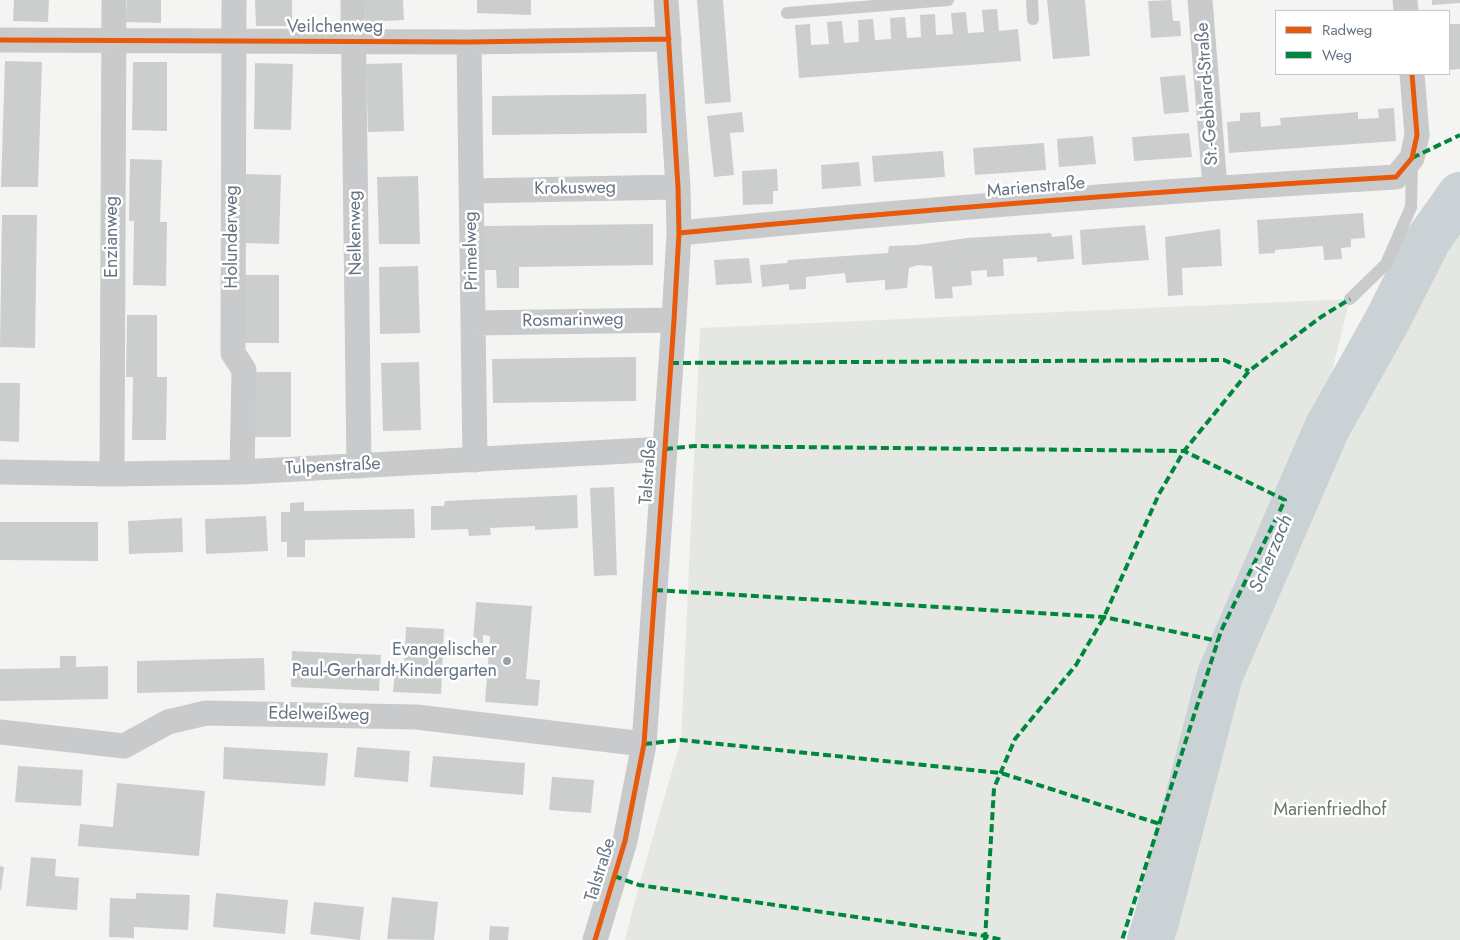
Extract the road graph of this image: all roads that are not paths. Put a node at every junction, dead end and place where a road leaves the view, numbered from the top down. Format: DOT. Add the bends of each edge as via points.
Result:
graph roads {
  1 [pos="114,0"];
  2 [pos="234,0"];
  3 [pos="353,0"];
  4 [pos="666,0"];
  5 [pos="948,0"];
  6 [pos="1032,0"];
  7 [pos="1200,0"];
  8 [pos="787,13"];
  9 [pos="1034,20"];
  10 [pos="669,39"];
  11 [pos="0,40"];
  12 [pos="114,41"];
  13 [pos="354,41"];
  14 [pos="234,42"];
  15 [pos="469,42"];
  16 [pos="1412,75"];
  17 [pos="1412,158"];
  18 [pos="678,187"];
  19 [pos="1215,187"];
  20 [pos="471,191"];
  21 [pos="679,233"];
  22 [pos="1350,299"];
  23 [pos="674,320"];
  24 [pos="473,323"];
  25 [pos="665,450"];
  26 [pos="475,460"];
  27 [pos="359,466"];
  28 [pos="0,472"];
  29 [pos="242,472"];
  30 [pos="112,474"];
  31 [pos="0,732"];
  32 [pos="644,744"];
  33 [pos="595,940"];
  1 -- 12 [label="street, Enzianweg"];
  2 -- 14 [label="street, Holunderweg"];
  3 -- 13 [label="street, Nelkenweg"];
  4 -- 10 [label="street, Talstraße"];
  5 -- 8 [label="lane"];
  6 -- 9 [label="lane"];
  7 -- 19 [label="street, St.-Gebhard-Straße"];
  10 -- 15 [label="street, Veilchenweg"];
  10 -- 18 [label="street, Talstraße"];
  11 -- 12 [label="street, Veilchenweg"];
  12 -- 14 [label="street, Veilchenweg"];
  12 -- 30 [label="street, Enzianweg"];
  13 -- 14 [label="street, Veilchenweg"];
  13 -- 15 [label="street, Veilchenweg"];
  13 -- 27 [label="street, Nelkenweg"];
  14 -- 29 [label="street, Holunderweg" via="233,353 244,370"];
  15 -- 20 [label="street, Primelweg"];
  16 -- 17 [label="street" via="1417,135"];
  17 -- 19 [label="street, Marienstraße" via="1396,177"];
  17 -- 22 [label="lane" via="1408,215 1386,264"];
  18 -- 20 [label="street, Krokusweg"];
  18 -- 21 [label="street, Talstraße"];
  19 -- 21 [label="street, Marienstraße"];
  20 -- 24 [label="street, Primelweg"];
  21 -- 23 [label="street, Talstraße"];
  23 -- 24 [label="street, Rosmarinweg"];
  23 -- 25 [label="street, Talstraße"];
  24 -- 26 [label="street, Primelweg"];
  25 -- 26 [label="street, Tulpenstraße"];
  25 -- 32 [label="street, Talstraße"];
  26 -- 27 [label="street, Tulpenstraße"];
  27 -- 29 [label="street, Tulpenstraße"];
  28 -- 30 [label="street, Tulpenstraße"];
  29 -- 30 [label="street, Tulpenstraße"];
  31 -- 32 [label="street, Edelweißweg" via="124,746 168,722 206,713 416,717"];
  32 -- 33 [label="street, Talstraße" via="625,841"];
}
